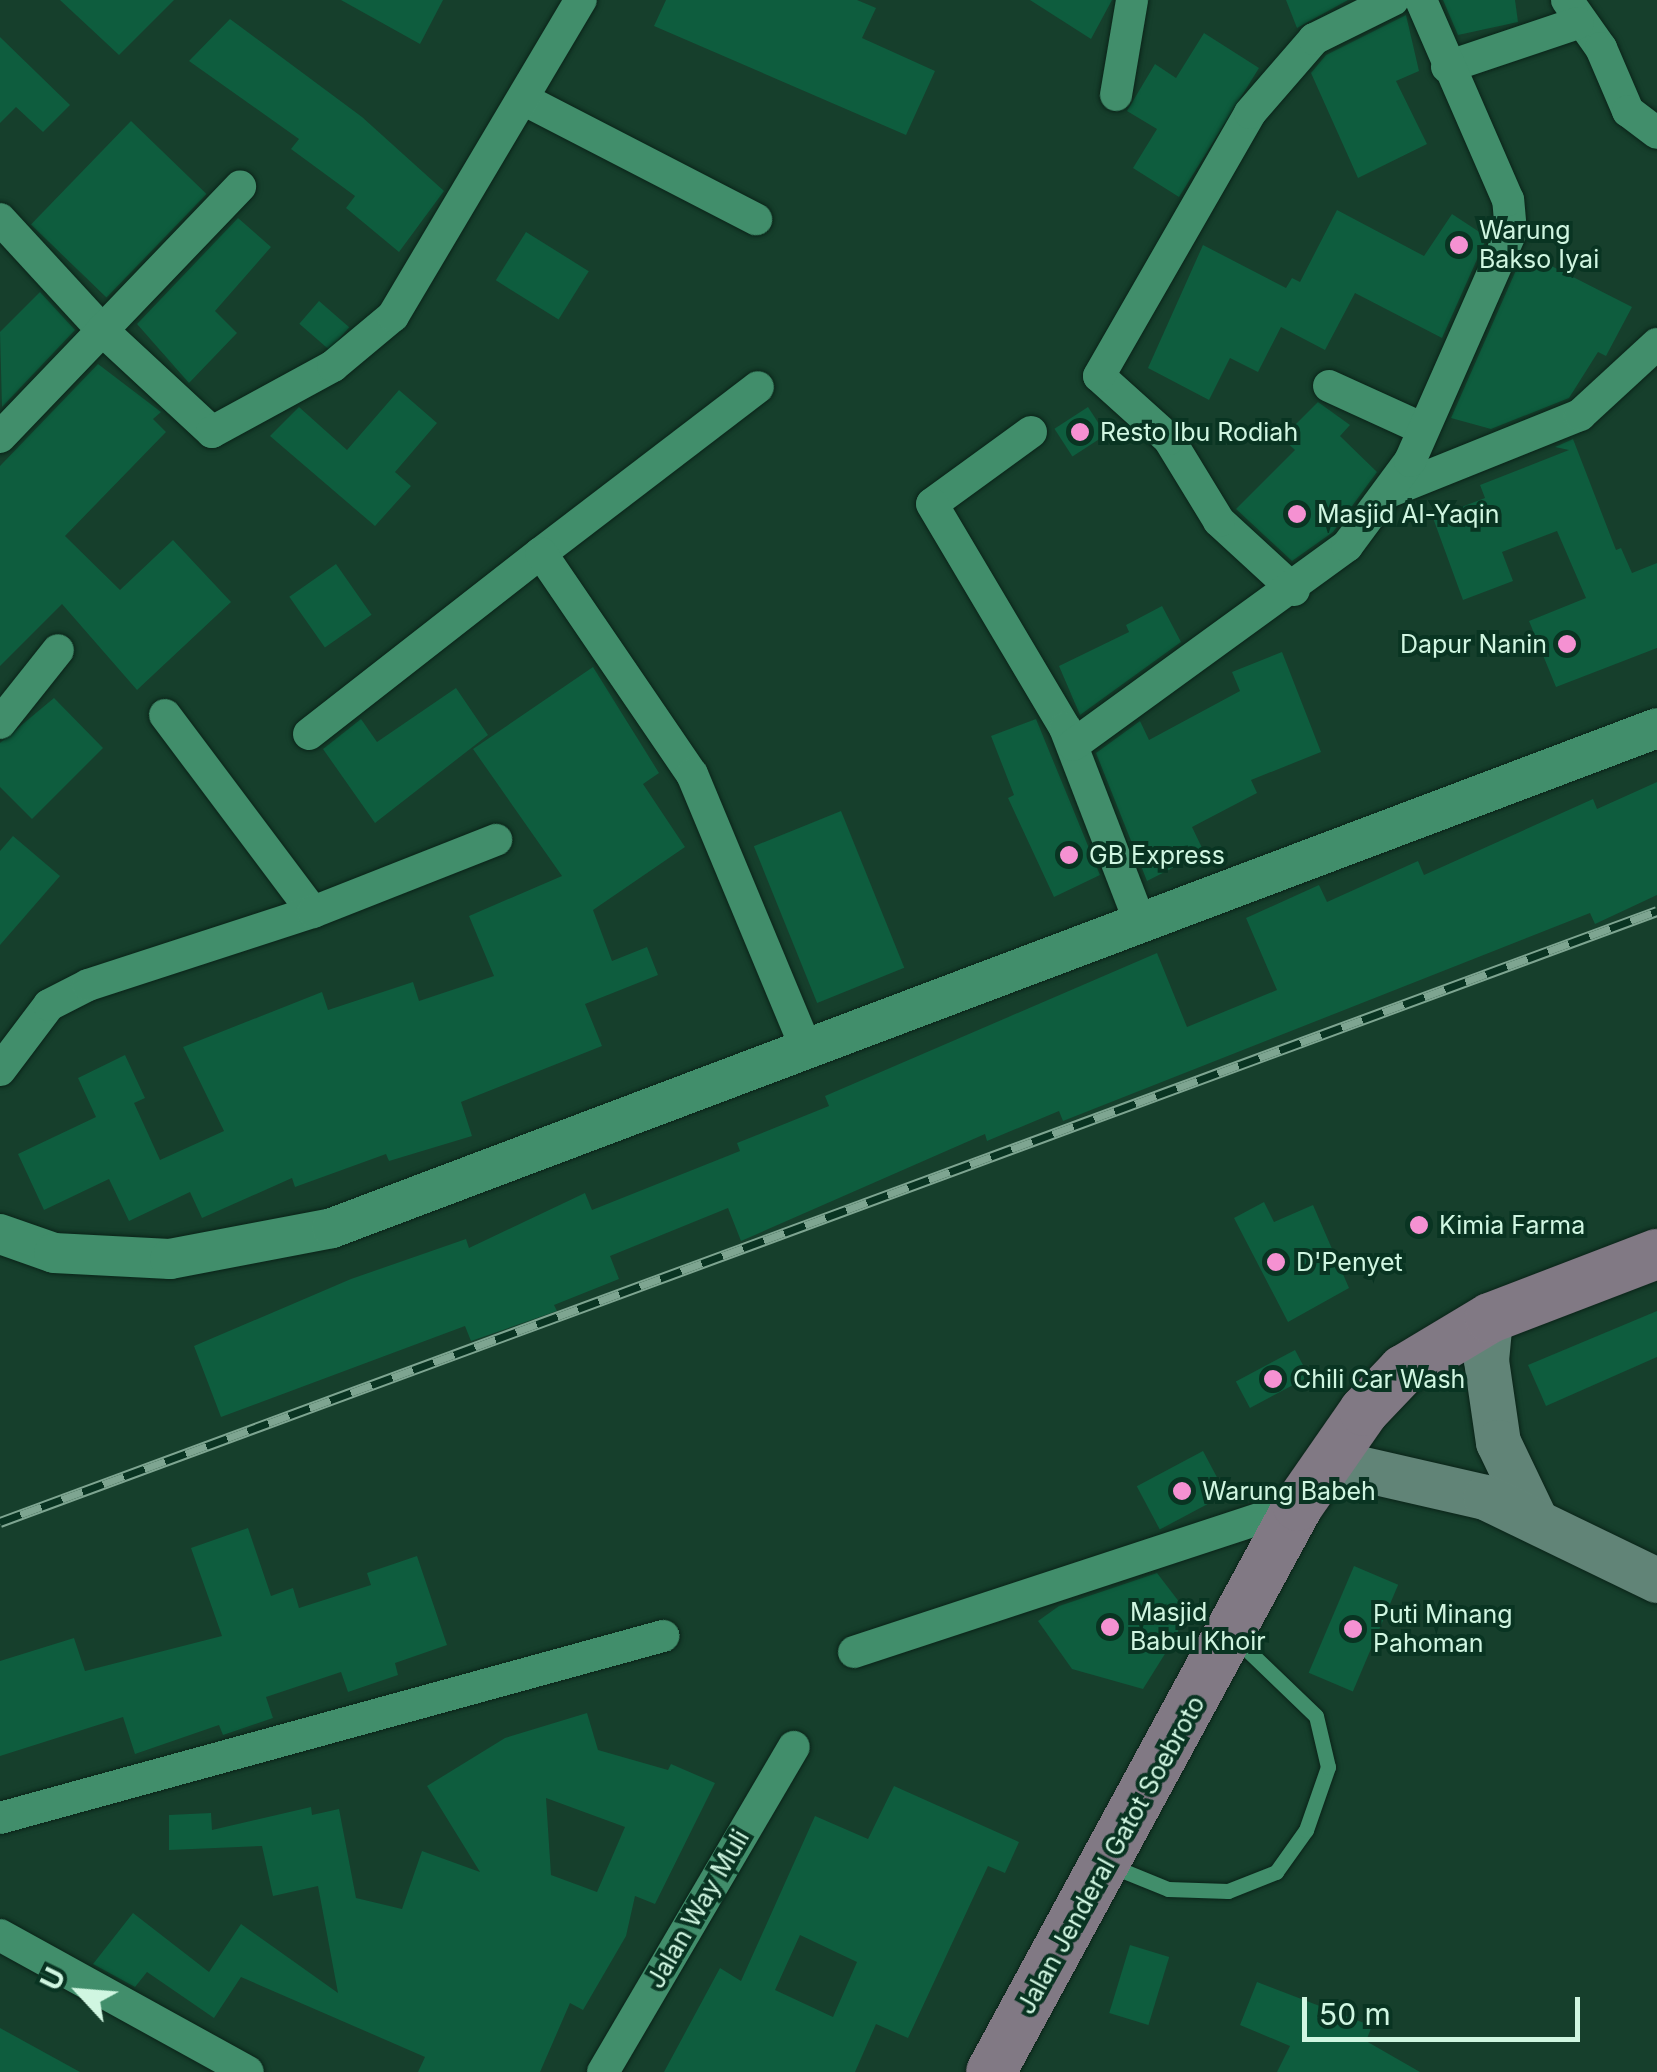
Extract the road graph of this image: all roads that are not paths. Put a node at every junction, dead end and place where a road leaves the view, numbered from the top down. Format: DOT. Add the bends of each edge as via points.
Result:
graph roads {
  1 [pos="581,0"];
  2 [pos="1132,0"];
  3 [pos="1393,0"];
  4 [pos="1421,0"];
  5 [pos="1572,12"];
  6 [pos="1447,67"];
  7 [pos="1116,96"];
  8 [pos="527,101"];
  9 [pos="1653,138"];
  10 [pos="240,187"];
  11 [pos="0,219"];
  12 [pos="756,219"];
  13 [pos="102,330"];
  14 [pos="1657,344"];
  15 [pos="1328,386"];
  16 [pos="758,387"];
  17 [pos="1421,428"];
  18 [pos="1031,432"];
  19 [pos="0,437"];
  20 [pos="1391,490"];
  21 [pos="541,553"];
  22 [pos="1294,590"];
  23 [pos="58,650"];
  24 [pos="165,714"];
  25 [pos="0,723"];
  26 [pos="1657,728"];
  27 [pos="309,734"];
  28 [pos="1073,745"];
  29 [pos="496,840"];
  30 [pos="313,912"];
  31 [pos="1141,925"];
  32 [pos="807,1050"];
  33 [pos="0,1070"];
  34 [pos="0,1234"];
  35 [pos="1657,1254"];
  36 [pos="1490,1318"];
  37 [pos="1328,1460"];
  38 [pos="1298,1506"];
  39 [pos="1534,1517"];
  40 [pos="1657,1580"];
  41 [pos="663,1636"];
  42 [pos="1233,1637"];
  43 [pos="854,1652"];
  44 [pos="794,1747"];
  45 [pos="0,1818"];
  46 [pos="1106,1863"];
  47 [pos="0,1935"];
  48 [pos="248,2072"];
  49 [pos="603,2072"];
  50 [pos="990,2072"];
  1 -- 8 [label="street"];
  2 -- 7 [label="street"];
  3 -- 22 [label="street" via="1314,39 1250,113 1099,376 1168,439 1219,521"];
  4 -- 6 [label="street"];
  5 -- 6 [label="street"];
  5 -- 9 [label="street" via="1601,48 1628,111"];
  6 -- 17 [label="street" via="1508,200 1510,232"];
  8 -- 12 [label="street"];
  8 -- 13 [label="street" via="384,326 333,366 212,432"];
  10 -- 13 [label="street"];
  11 -- 13 [label="street"];
  13 -- 19 [label="street"];
  14 -- 20 [label="street" via="1580,415"];
  15 -- 17 [label="street"];
  16 -- 21 [label="street"];
  17 -- 20 [label="street"];
  18 -- 28 [label="street" via="932,504"];
  20 -- 22 [label="street" via="1346,546"];
  21 -- 27 [label="street"];
  21 -- 32 [label="street" via="676,744"];
  22 -- 28 [label="street"];
  23 -- 25 [label="street"];
  24 -- 30 [label="street"];
  26 -- 31 [label="street"];
  28 -- 31 [label="street"];
  29 -- 30 [label="street"];
  30 -- 33 [label="street" via="88,984 49,1005"];
  31 -- 32 [label="street"];
  32 -- 34 [label="street" via="282,1243 115,1259 54,1253"];
  35 -- 36 [label="main road, Jalan Jenderal Gatot Soebroto"];
  36 -- 37 [label="main road, Jalan Jenderal Gatot Soebroto" via="1403,1370"];
  36 -- 39 [label="main road" via="1486,1360 1498,1442"];
  37 -- 38 [label="main road, Jalan Jenderal Gatot Soebroto"];
  37 -- 39 [label="main road" via="1433,1480"];
  38 -- 42 [label="main road, Jalan Jenderal Gatot Soebroto"];
  38 -- 43 [label="street"];
  39 -- 40 [label="main road"];
  41 -- 45 [label="street"];
  42 -- 46 [label="main road, Jalan Jenderal Gatot Soebroto"];
  42 -- 46 [label="lane" via="1316,1716 1328,1767 1306,1830 1276,1872 1228,1891 1168,1889"];
  44 -- 49 [label="street, Jalan Way Muli"];
  46 -- 50 [label="main road, Jalan Jenderal Gatot Soebroto"];
  47 -- 48 [label="street"];
}
